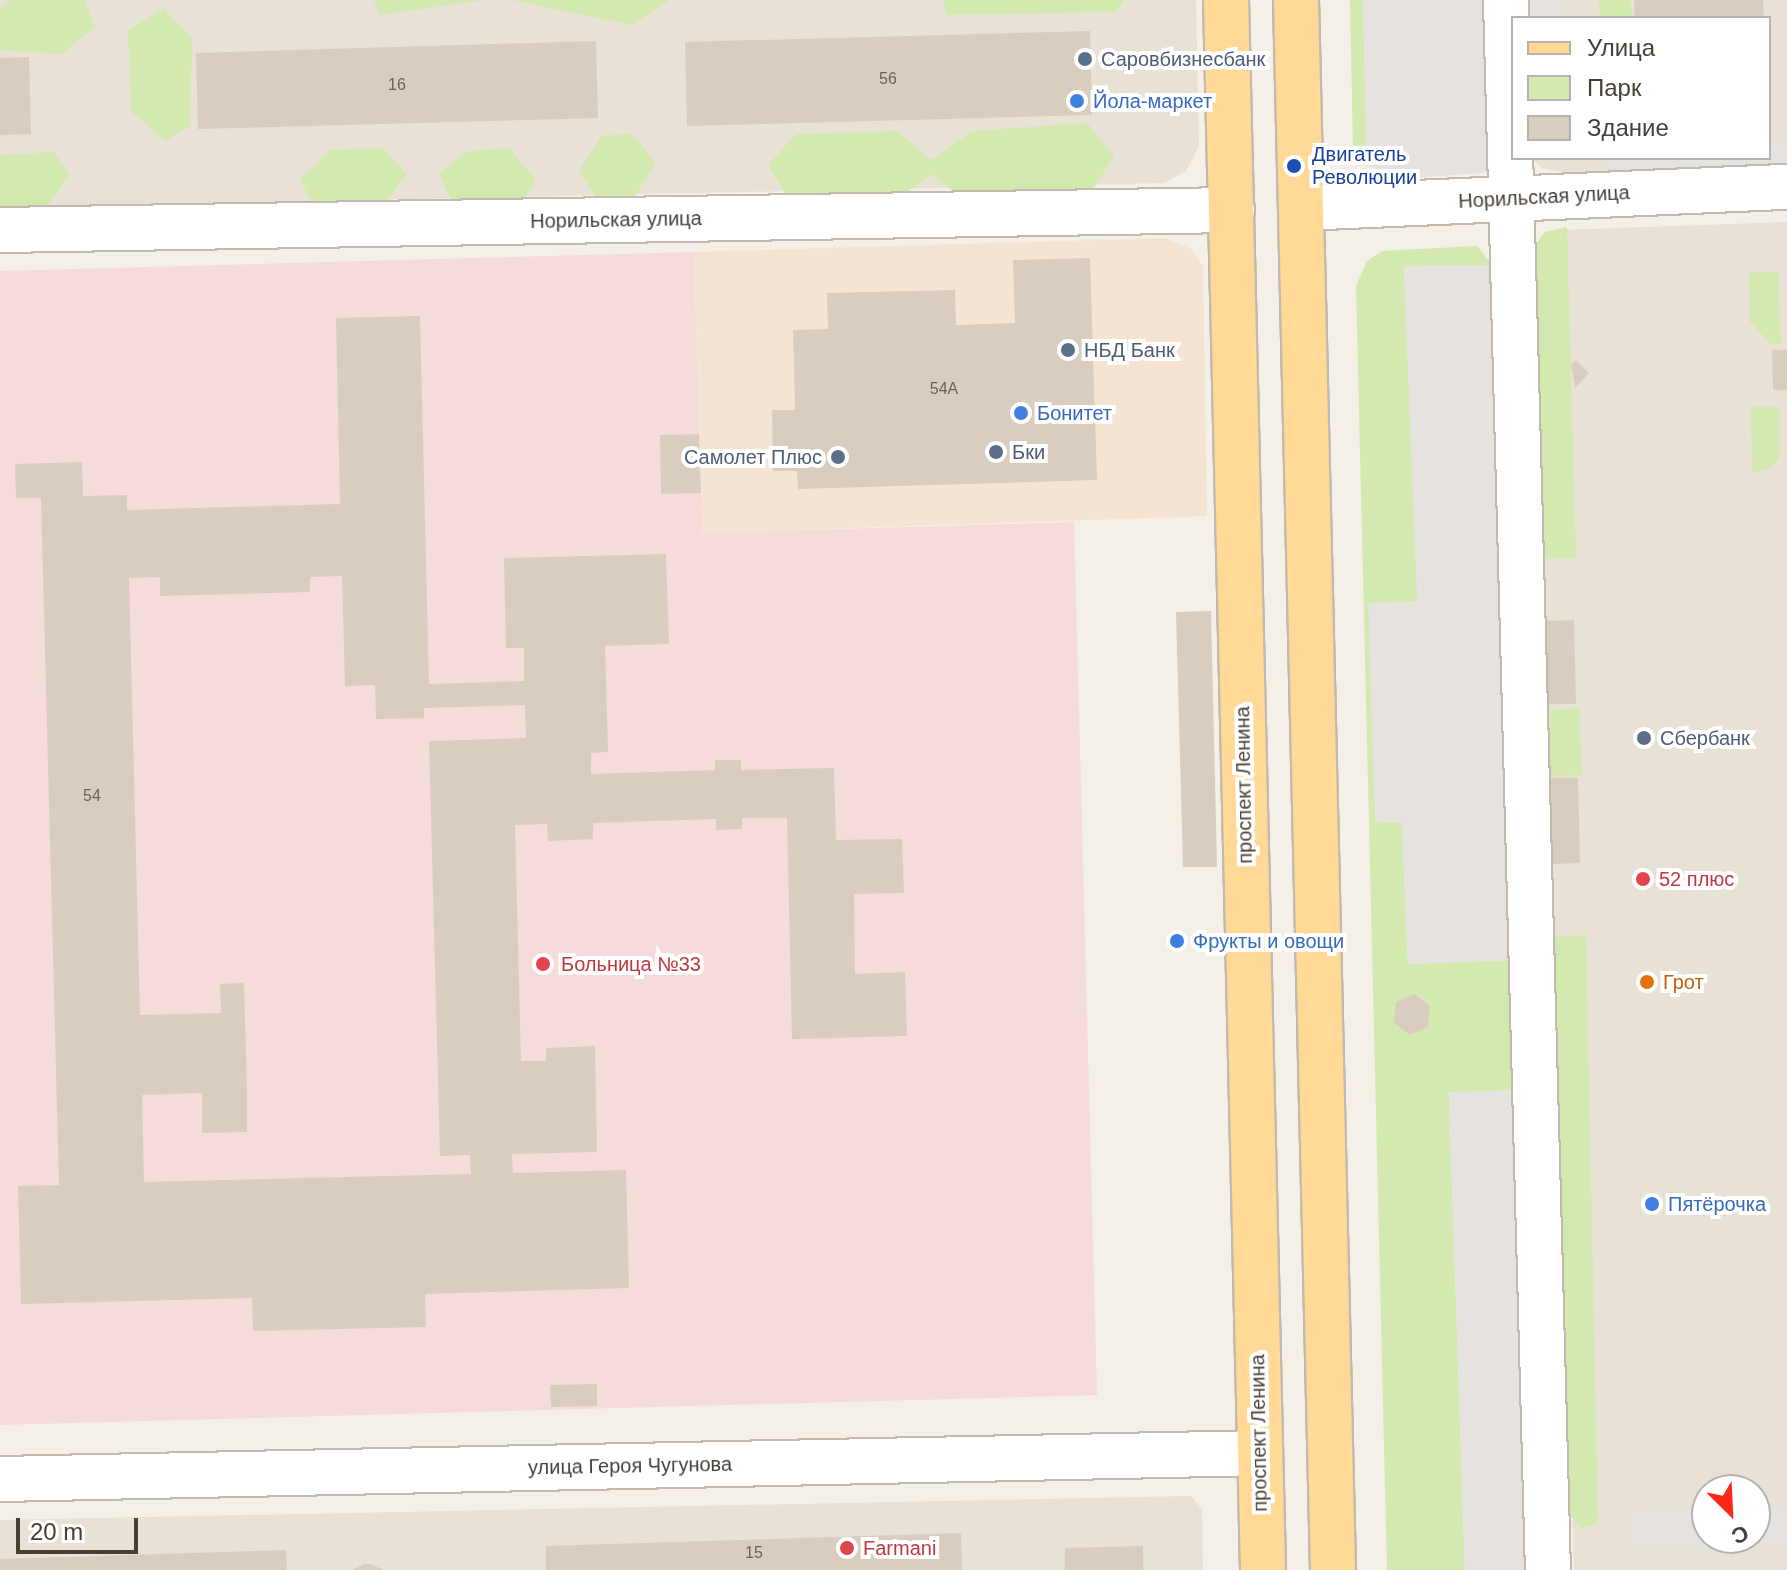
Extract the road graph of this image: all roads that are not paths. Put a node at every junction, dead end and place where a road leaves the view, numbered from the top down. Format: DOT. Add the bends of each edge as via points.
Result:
graph roads {
  1 [pos="1226,0"];
  2 [pos="1296,0"];
  3 [pos="1506,0"];
  4 [pos="1787,187"];
  5 [pos="1508,200"];
  6 [pos="1301,208"];
  7 [pos="1232,210"];
  8 [pos="0,230"];
  9 [pos="1259,1453"];
  10 [pos="0,1479"];
  11 [pos="1263,1570"];
  12 [pos="1333,1570"];
  13 [pos="1548,1570"];
  1 -- 7 [label="main road, проспект Ленина"];
  2 -- 6 [label="main road"];
  3 -- 5 [label="street"];
  4 -- 5 [label="street, Норильская улица"];
  5 -- 6 [label="street, Норильская улица"];
  5 -- 13 [label="street"];
  6 -- 12 [label="main road"];
  7 -- 8 [label="street, Норильская улица"];
  7 -- 9 [label="main road, проспект Ленина"];
  9 -- 10 [label="street, улица Героя Чугунова"];
  9 -- 11 [label="main road, проспект Ленина"];
}
